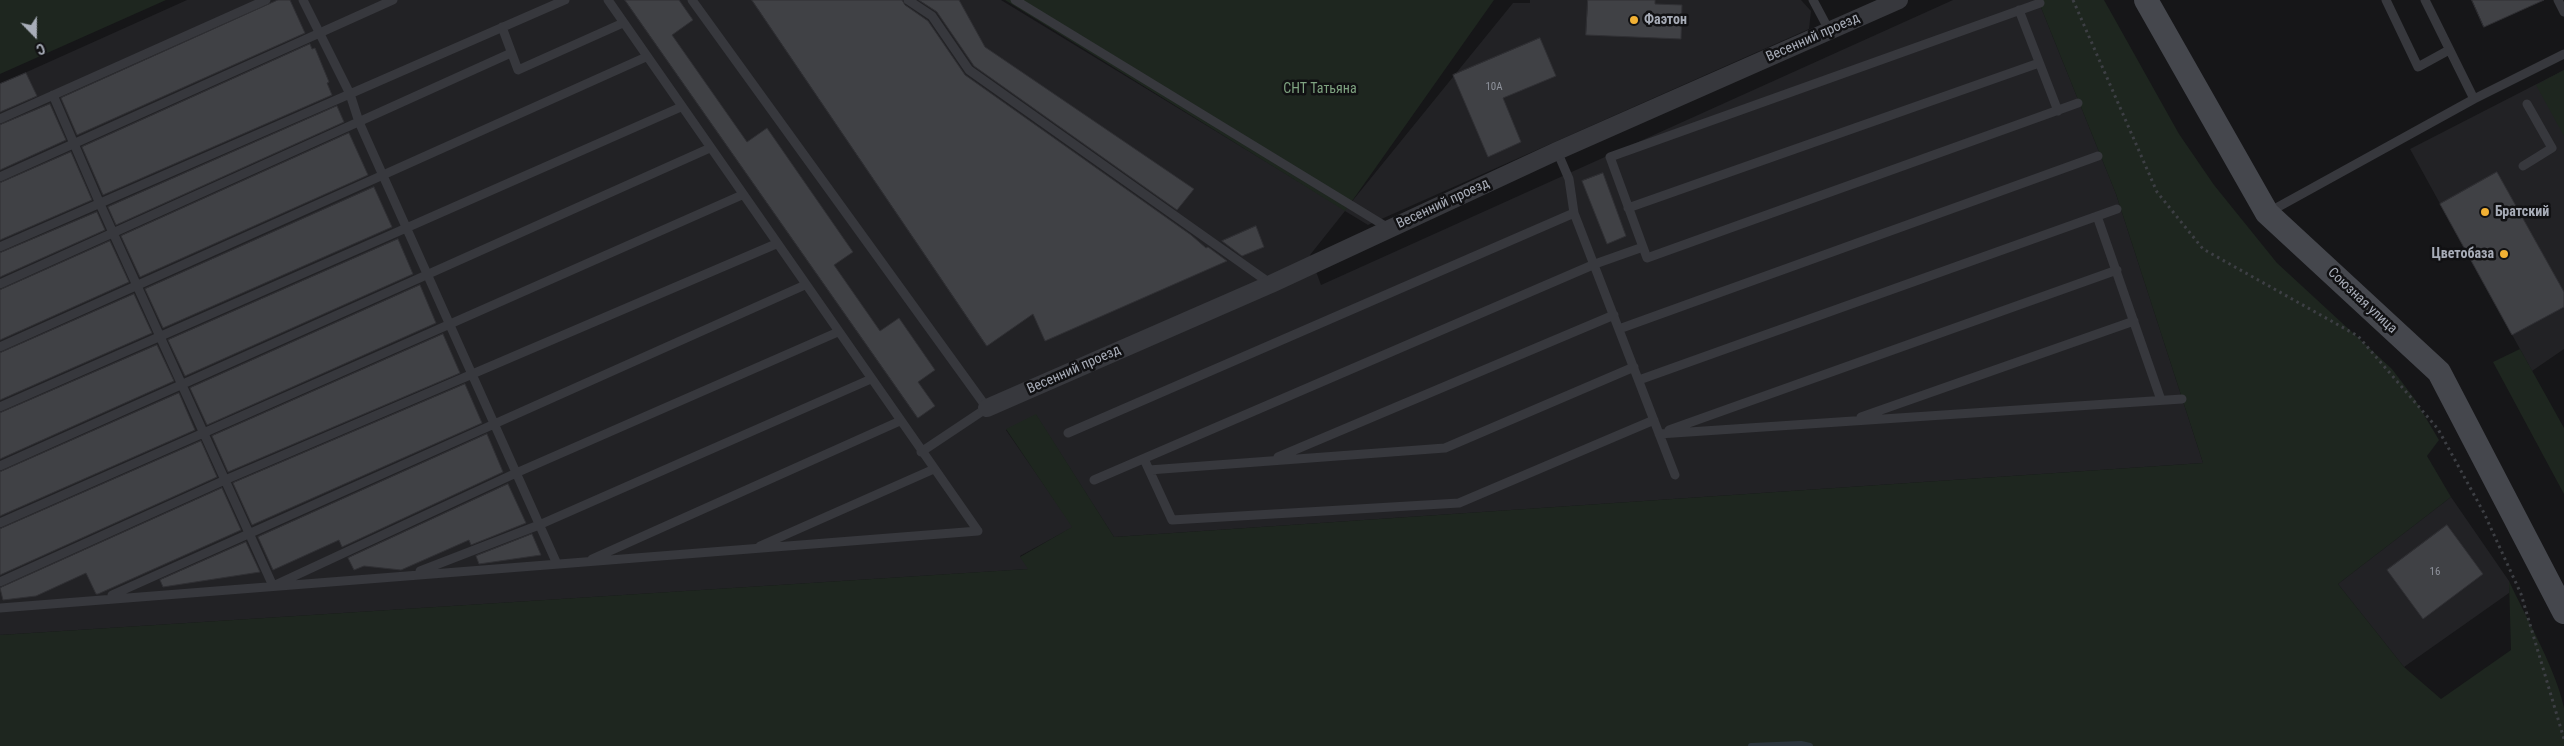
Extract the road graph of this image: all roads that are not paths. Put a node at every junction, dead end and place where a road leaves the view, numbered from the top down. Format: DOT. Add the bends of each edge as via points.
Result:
graph roads {
  1 [pos="266,0"];
  2 [pos="303,0"];
  3 [pos="393,0"];
  4 [pos="565,0"];
  5 [pos="608,0"];
  6 [pos="692,0"];
  7 [pos="908,0"];
  8 [pos="1015,0"];
  9 [pos="1813,0"];
  10 [pos="1899,0"];
  11 [pos="2146,0"];
  12 [pos="2386,0"];
  13 [pos="2424,0"];
  14 [pos="2558,0"];
  15 [pos="2040,3"];
  16 [pos="2019,10"];
  17 [pos="2564,12"];
  18 [pos="623,23"];
  19 [pos="502,28"];
  20 [pos="1829,30"];
  21 [pos="319,34"];
  22 [pos="2449,50"];
  23 [pos="511,53"];
  24 [pos="2564,54"];
  25 [pos="646,57"];
  26 [pos="2039,62"];
  27 [pos="350,94"];
  28 [pos="53,95"];
  29 [pos="2474,99"];
  30 [pos="2078,104"];
  31 [pos="2527,104"];
  32 [pos="681,107"];
  33 [pos="2058,111"];
  34 [pos="0,119"];
  35 [pos="359,122"];
  36 [pos="74,144"];
  37 [pos="710,148"];
  38 [pos="1557,151"];
  39 [pos="2098,156"];
  40 [pos="2523,166"];
  41 [pos="383,175"];
  42 [pos="0,177"];
  43 [pos="742,195"];
  44 [pos="100,204"];
  45 [pos="1628,208"];
  46 [pos="2117,209"];
  47 [pos="1574,213"];
  48 [pos="2266,213"];
  49 [pos="2097,216"];
  50 [pos="406,228"];
  51 [pos="1390,229"];
  52 [pos="113,233"];
  53 [pos="776,244"];
  54 [pos="0,247"];
  55 [pos="1643,247"];
  56 [pos="1595,264"];
  57 [pos="2116,270"];
  58 [pos="428,276"];
  59 [pos="0,284"];
  60 [pos="1270,284"];
  61 [pos="137,286"];
  62 [pos="806,286"];
  63 [pos="1614,315"];
  64 [pos="2134,321"];
  65 [pos="450,324"];
  66 [pos="1619,329"];
  67 [pos="838,332"];
  68 [pos="160,336"];
  69 [pos="0,347"];
  70 [pos="1634,367"];
  71 [pos="472,375"];
  72 [pos="871,379"];
  73 [pos="1639,380"];
  74 [pos="182,385"];
  75 [pos="2182,399"];
  76 [pos="2161,400"];
  77 [pos="0,407"];
  78 [pos="987,408"];
  79 [pos="1654,420"];
  80 [pos="900,421"];
  81 [pos="1850,421"];
  82 [pos="495,426"];
  83 [pos="204,433"];
  84 [pos="1068,433"];
  85 [pos="1659,434"];
  86 [pos="921,452"];
  87 [pos="1144,459"];
  88 [pos="1269,461"];
  89 [pos="0,466"];
  90 [pos="934,469"];
  91 [pos="1149,470"];
  92 [pos="516,473"];
  93 [pos="1675,475"];
  94 [pos="225,480"];
  95 [pos="1094,480"];
  96 [pos="0,523"];
  97 [pos="540,524"];
  98 [pos="250,534"];
  99 [pos="754,548"];
  100 [pos="586,561"];
  101 [pos="557,564"];
  102 [pos="411,575"];
  103 [pos="0,582"];
  104 [pos="273,586"];
  105 [pos="104,599"];
  106 [pos="0,608"];
  107 [pos="2564,612"];
  1 -- 28 [label="lane"];
  2 -- 21 [label="lane"];
  3 -- 21 [label="lane"];
  4 -- 19 [label="lane"];
  5 -- 18 [label="lane"];
  6 -- 78 [label="lane"];
  7 -- 60 [label="lane" via="932,16 969,70"];
  8 -- 51 [label="lane"];
  9 -- 20 [label="lane"];
  10 -- 20 [label="street, Весенний проезд"];
  11 -- 48 [label="main road, Союзная улица"];
  12 -- 22 [label="lane" via="2418,67"];
  13 -- 22 [label="lane"];
  14 -- 17 [label="lane"];
  15 -- 16 [label="lane"];
  16 -- 26 [label="lane"];
  16 -- 45 [label="lane" via="1610,156"];
  18 -- 23 [label="lane" via="518,70"];
  18 -- 25 [label="lane"];
  19 -- 23 [label="lane"];
  19 -- 27 [label="lane"];
  20 -- 38 [label="street, Весенний проезд"];
  21 -- 27 [label="lane"];
  21 -- 36 [label="lane"];
  22 -- 29 [label="lane"];
  23 -- 35 [label="lane"];
  24 -- 29 [label="lane"];
  25 -- 32 [label="lane"];
  25 -- 41 [label="lane"];
  26 -- 33 [label="lane"];
  26 -- 45 [label="lane"];
  27 -- 35 [label="lane"];
  27 -- 44 [label="lane"];
  28 -- 34 [label="lane"];
  28 -- 36 [label="lane"];
  29 -- 48 [label="lane"];
  30 -- 33 [label="lane"];
  31 -- 40 [label="lane" via="2552,148"];
  32 -- 37 [label="lane"];
  32 -- 50 [label="lane"];
  33 -- 55 [label="lane" via="1647,258"];
  35 -- 41 [label="lane"];
  35 -- 52 [label="lane"];
  36 -- 42 [label="lane"];
  36 -- 44 [label="lane"];
  37 -- 43 [label="lane"];
  37 -- 58 [label="lane"];
  38 -- 47 [label="lane" via="1569,179"];
  38 -- 51 [label="street, Весенний проезд"];
  39 -- 66 [label="lane"];
  41 -- 50 [label="lane"];
  41 -- 61 [label="lane"];
  43 -- 53 [label="lane"];
  43 -- 65 [label="lane"];
  44 -- 52 [label="lane"];
  44 -- 54 [label="lane"];
  45 -- 55 [label="lane"];
  46 -- 49 [label="lane"];
  47 -- 56 [label="lane"];
  47 -- 84 [label="lane"];
  48 -- 107 [label="main road, Союзная улица" via="2439,372"];
  49 -- 57 [label="lane"];
  49 -- 73 [label="lane"];
  50 -- 58 [label="lane"];
  50 -- 68 [label="lane"];
  51 -- 60 [label="street, Весенний проезд"];
  52 -- 59 [label="lane"];
  52 -- 61 [label="lane"];
  53 -- 62 [label="lane"];
  53 -- 71 [label="lane"];
  55 -- 56 [label="lane"];
  56 -- 63 [label="lane"];
  56 -- 87 [label="lane"];
  57 -- 64 [label="lane"];
  57 -- 85 [label="lane"];
  58 -- 65 [label="lane"];
  58 -- 74 [label="lane"];
  60 -- 78 [label="street, Весенний проезд"];
  61 -- 68 [label="lane"];
  61 -- 69 [label="lane"];
  62 -- 67 [label="lane"];
  62 -- 82 [label="lane"];
  63 -- 66 [label="lane"];
  63 -- 88 [label="lane"];
  64 -- 76 [label="lane"];
  64 -- 81 [label="lane"];
  65 -- 71 [label="lane"];
  65 -- 83 [label="lane"];
  66 -- 70 [label="lane"];
  67 -- 72 [label="lane"];
  67 -- 92 [label="lane"];
  68 -- 74 [label="lane"];
  68 -- 77 [label="lane"];
  70 -- 73 [label="lane"];
  70 -- 88 [label="lane" via="1445,448"];
  71 -- 82 [label="lane"];
  71 -- 94 [label="lane"];
  72 -- 80 [label="lane"];
  72 -- 97 [label="lane"];
  73 -- 79 [label="lane"];
  74 -- 83 [label="lane"];
  74 -- 89 [label="lane"];
  75 -- 76 [label="lane"];
  76 -- 81 [label="lane"];
  78 -- 86 [label="lane"];
  79 -- 85 [label="lane"];
  79 -- 91 [label="lane" via="1459,503 1172,520"];
  80 -- 86 [label="lane"];
  80 -- 100 [label="lane"];
  81 -- 85 [label="lane"];
  82 -- 92 [label="lane"];
  82 -- 98 [label="lane"];
  83 -- 94 [label="lane"];
  83 -- 96 [label="lane"];
  85 -- 93 [label="lane"];
  86 -- 90 [label="lane"];
  87 -- 91 [label="lane"];
  87 -- 95 [label="lane"];
  88 -- 91 [label="lane"];
  90 -- 99 [label="lane"];
  90 -- 99 [label="lane" via="978,531"];
  92 -- 97 [label="lane"];
  92 -- 104 [label="lane"];
  94 -- 98 [label="lane"];
  94 -- 103 [label="lane"];
  97 -- 101 [label="lane"];
  97 -- 102 [label="lane"];
  98 -- 104 [label="lane"];
  98 -- 105 [label="lane"];
  99 -- 100 [label="lane"];
  100 -- 101 [label="lane"];
  101 -- 102 [label="lane"];
  102 -- 104 [label="lane"];
  104 -- 105 [label="lane"];
  105 -- 106 [label="lane"];
}
